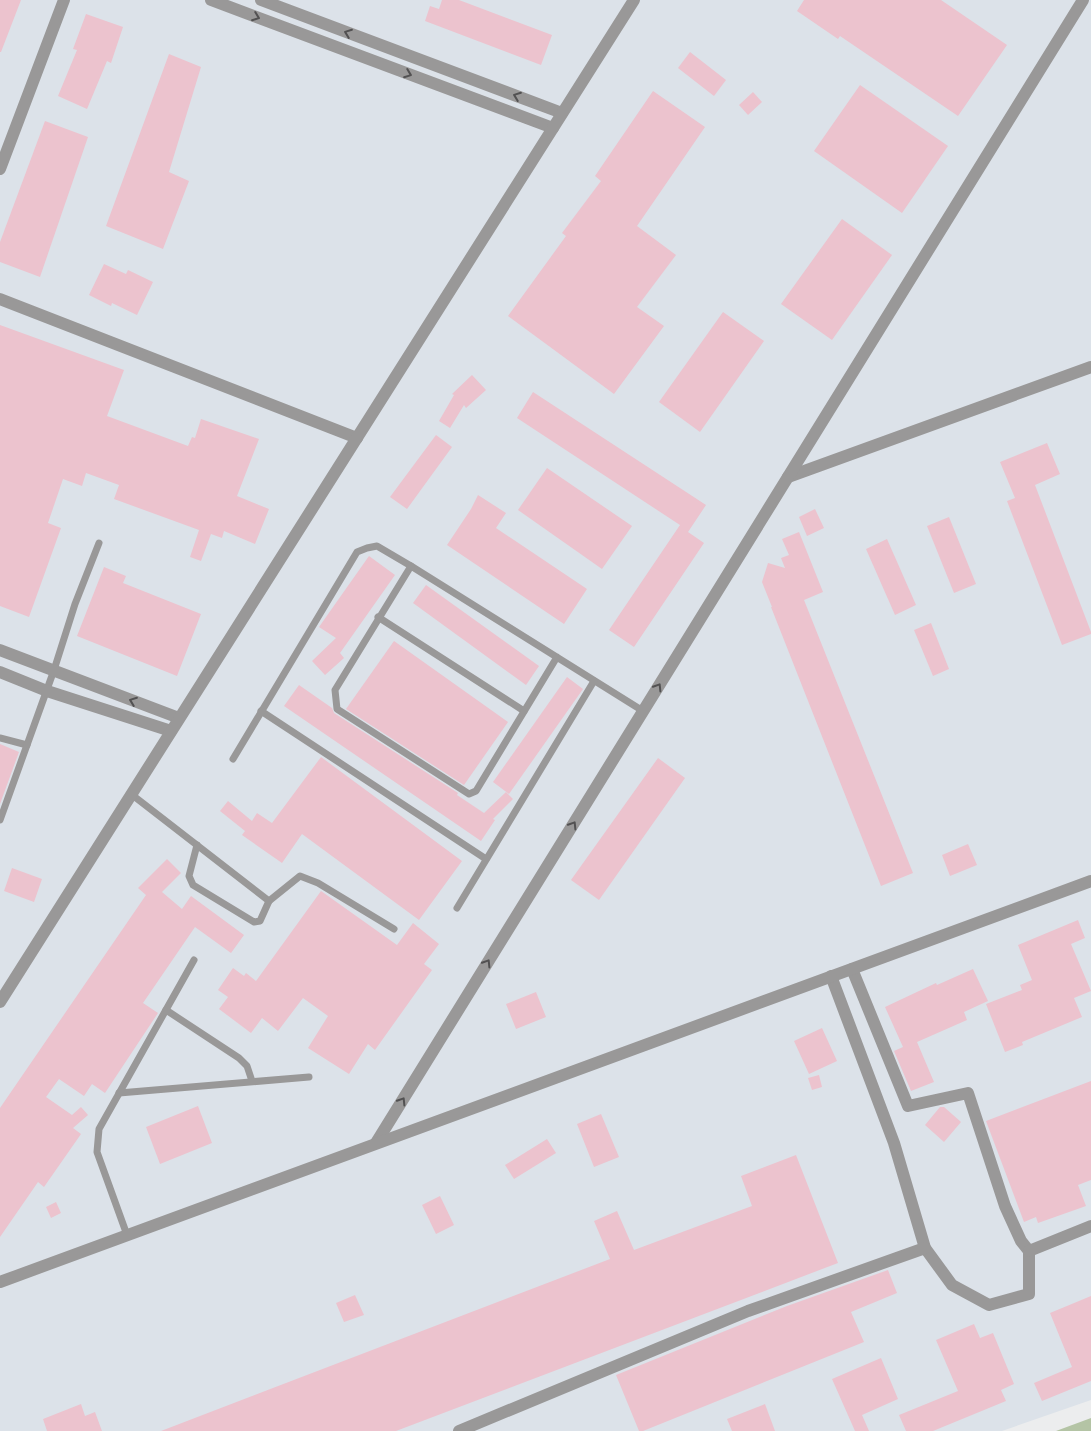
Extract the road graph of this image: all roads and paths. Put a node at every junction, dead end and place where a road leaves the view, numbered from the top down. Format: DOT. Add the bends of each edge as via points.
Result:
graph roads {
  1 [pos="64,0"];
  2 [pos="211,0"];
  3 [pos="261,0"];
  4 [pos="634,0"];
  5 [pos="1083,0"];
  6 [pos="562,113"];
  7 [pos="553,128"];
  8 [pos="0,169"];
  9 [pos="0,299"];
  10 [pos="1091,367"];
  11 [pos="357,438"];
  12 [pos="788,477"];
  13 [pos="99,543"];
  14 [pos="411,566"];
  15 [pos="378,617"];
  16 [pos="0,650"];
  17 [pos="557,657"];
  18 [pos="54,670"];
  19 [pos="0,672"];
  20 [pos="594,681"];
  21 [pos="47,691"];
  22 [pos="261,711"];
  23 [pos="524,711"];
  24 [pos="643,711"];
  25 [pos="179,718"];
  26 [pos="171,731"];
  27 [pos="0,738"];
  28 [pos="27,745"];
  29 [pos="232,758"];
  30 [pos="131,794"];
  31 [pos="0,820"];
  32 [pos="197,845"];
  33 [pos="486,859"];
  34 [pos="1091,881"];
  35 [pos="270,901"];
  36 [pos="456,908"];
  37 [pos="394,930"];
  38 [pos="194,960"];
  39 [pos="852,969"];
  40 [pos="831,976"];
  41 [pos="0,1002"];
  42 [pos="166,1010"];
  43 [pos="309,1076"];
  44 [pos="252,1081"];
  45 [pos="119,1092"];
  46 [pos="376,1143"];
  47 [pos="1091,1226"];
  48 [pos="127,1235"];
  49 [pos="925,1248"];
  50 [pos="1029,1251"];
  51 [pos="0,1282"];
  52 [pos="459,1431"];
  1 -- 8 [label="street"];
  2 -- 7 [label="street, one-way"];
  6 -- 3 [label="street, one-way"];
  4 -- 6 [label="street"];
  5 -- 12 [label="street"];
  6 -- 7 [label="street"];
  7 -- 11 [label="street"];
  9 -- 11 [label="street"];
  10 -- 12 [label="street"];
  11 -- 25 [label="street"];
  24 -- 12 [label="street, one-way"];
  13 -- 18 [label="lane"];
  14 -- 15 [label="lane"];
  14 -- 17 [label="lane"];
  14 -- 22 [label="lane" via="377,546 357,552"];
  15 -- 23 [label="lane"];
  15 -- 23 [label="lane" via="335,690 337,709 469,794 476,791"];
  16 -- 18 [label="street"];
  17 -- 20 [label="lane"];
  17 -- 23 [label="lane"];
  18 -- 21 [label="lane"];
  25 -- 18 [label="street, one-way"];
  19 -- 21 [label="street"];
  20 -- 24 [label="lane"];
  20 -- 33 [label="lane"];
  21 -- 26 [label="street"];
  21 -- 28 [label="lane"];
  22 -- 29 [label="lane"];
  22 -- 33 [label="lane"];
  46 -- 24 [label="street, one-way"];
  25 -- 26 [label="street"];
  26 -- 30 [label="street"];
  27 -- 28 [label="lane"];
  28 -- 31 [label="lane"];
  30 -- 32 [label="lane"];
  30 -- 41 [label="street"];
  32 -- 35 [label="lane"];
  32 -- 35 [label="lane" via="189,876 193,885 254,922 260,921"];
  33 -- 36 [label="lane"];
  34 -- 39 [label="street"];
  35 -- 37 [label="lane" via="300,876 318,883"];
  38 -- 42 [label="lane"];
  39 -- 40 [label="street"];
  39 -- 50 [label="street" via="908,1106 968,1093 1005,1206 1021,1242"];
  40 -- 46 [label="street"];
  40 -- 49 [label="street" via="894,1143"];
  42 -- 44 [label="lane" via="239,1058 247,1066"];
  42 -- 45 [label="lane"];
  43 -- 44 [label="lane"];
  44 -- 45 [label="lane"];
  45 -- 48 [label="lane" via="99,1129 97,1152"];
  46 -- 48 [label="street"];
  47 -- 50 [label="street"];
  48 -- 51 [label="street"];
  49 -- 50 [label="street" via="952,1285 988,1305 1029,1294"];
  49 -- 52 [label="street" via="748,1311"];
}
